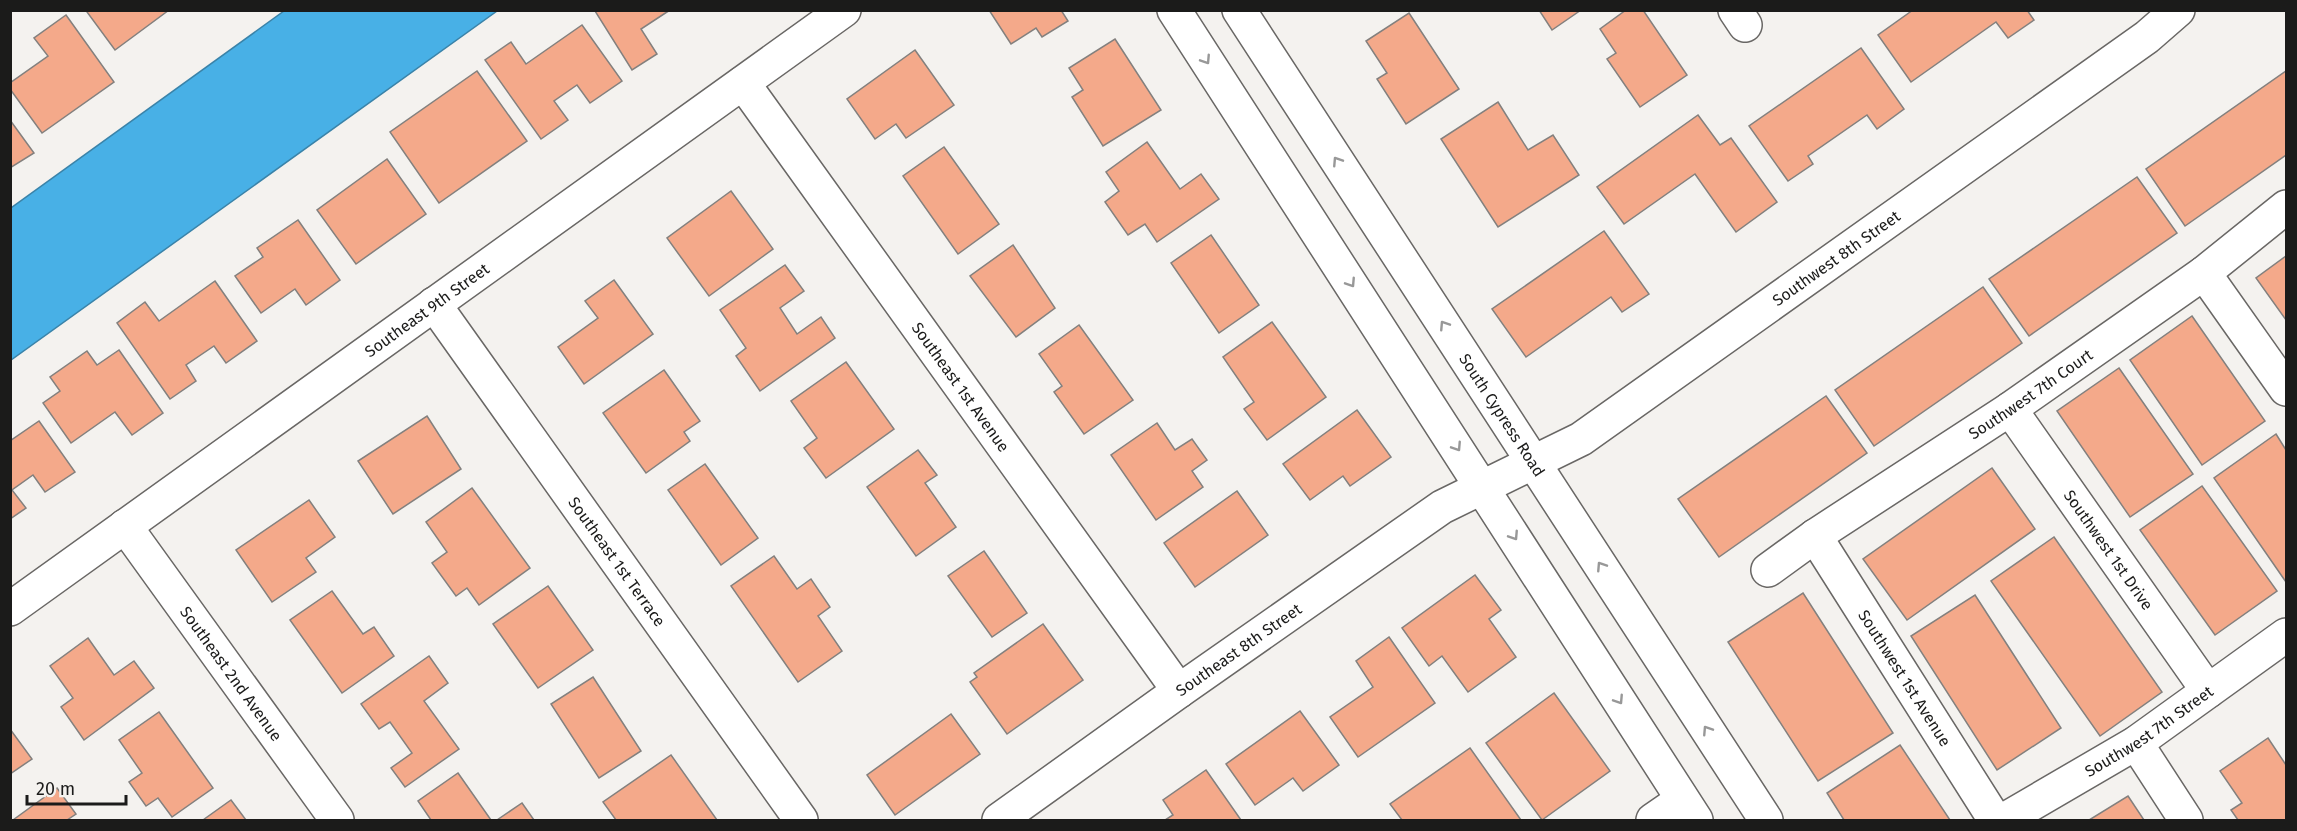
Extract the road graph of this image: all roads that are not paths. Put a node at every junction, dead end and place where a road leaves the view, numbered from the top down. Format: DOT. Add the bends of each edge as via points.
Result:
graph roads {
  1 [pos="844,10"];
  2 [pos="1174,10"];
  3 [pos="1239,10"];
  4 [pos="2178,10"];
  5 [pos="743,83"];
  6 [pos="2286,207"];
  7 [pos="2204,273"];
  8 [pos="434,303"];
  9 [pos="2286,389"];
  10 [pos="2010,409"];
  11 [pos="1532,462"];
  12 [pos="1482,487"];
  13 [pos="125,526"];
  14 [pos="1815,536"];
  15 [pos="1768,570"];
  16 [pos="10,609"];
  17 [pos="2286,635"];
  18 [pos="1179,691"];
  19 [pos="2208,691"];
  20 [pos="2136,743"];
  21 [pos="1689,810"];
  22 [pos="337,820"];
  23 [pos="801,820"];
  24 [pos="999,820"];
  25 [pos="1653,820"];
  26 [pos="1766,820"];
  27 [pos="1995,820"];
  28 [pos="2004,820"];
  29 [pos="2186,820"];
  1 -- 5 [label="street, Southeast 9th Street"];
  2 -- 12 [label="street, one-way"];
  11 -- 3 [label="street, South Cypress Road, one-way"];
  4 -- 11 [label="street, Southwest 8th Street" via="2147,37 1581,439"];
  5 -- 8 [label="street, Southeast 9th Street"];
  5 -- 18 [label="street, Southeast 1st Avenue"];
  6 -- 7 [label="street, Southwest 7th Court"];
  7 -- 9 [label="street"];
  7 -- 10 [label="street, Southwest 7th Court"];
  8 -- 13 [label="street, Southeast 9th Street"];
  8 -- 23 [label="street, Southeast 1st Terrace"];
  10 -- 14 [label="street, Southwest 7th Court"];
  10 -- 19 [label="street, Southwest 1st Drive"];
  11 -- 12 [label="street, Southwest 8th Street"];
  26 -- 11 [label="street, South Cypress Road, one-way"];
  12 -- 18 [label="street, Southeast 8th Street" via="1442,507"];
  12 -- 21 [label="street, one-way"];
  13 -- 16 [label="street, Southeast 9th Street"];
  13 -- 22 [label="street, Southeast 2nd Avenue"];
  14 -- 15 [label="street, Southwest 7th Court"];
  14 -- 27 [label="street, Southwest 1st Avenue"];
  17 -- 19 [label="street, Southwest 7th Street"];
  18 -- 24 [label="street, Southeast 8th Street"];
  19 -- 20 [label="street, Southwest 7th Street"];
  20 -- 28 [label="street, Southwest 7th Street"];
  20 -- 29 [label="street"];
  21 -- 25 [label="street"];
}
